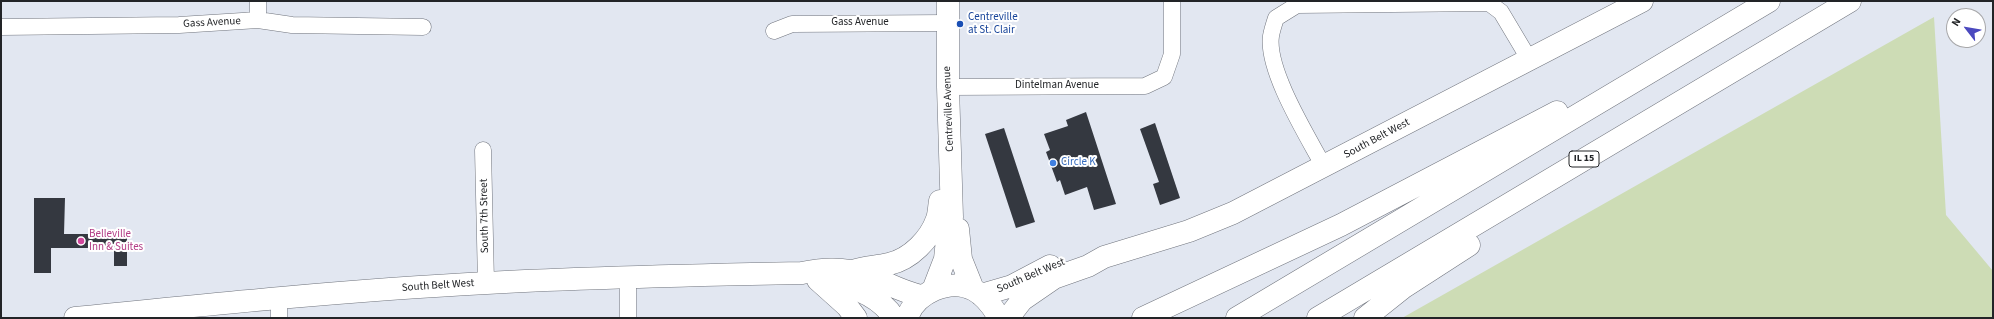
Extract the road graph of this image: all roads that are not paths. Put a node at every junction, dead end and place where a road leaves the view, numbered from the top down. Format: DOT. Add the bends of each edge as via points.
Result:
graph roads {
  1 [pos="258,1"];
  2 [pos="948,1"];
  3 [pos="1172,1"];
  4 [pos="1642,1"];
  5 [pos="1769,1"];
  6 [pos="1850,1"];
  7 [pos="258,20"];
  8 [pos="948,23"];
  9 [pos="1,27"];
  10 [pos="423,27"];
  11 [pos="774,31"];
  12 [pos="1529,60"];
  13 [pos="948,87"];
  14 [pos="1609,97"];
  15 [pos="1611,144"];
  16 [pos="483,150"];
  17 [pos="1324,167"];
  18 [pos="952,178"];
  19 [pos="952,217"];
  20 [pos="1104,257"];
  21 [pos="853,272"];
  22 [pos="810,276"];
  23 [pos="628,277"];
  24 [pos="486,283"];
  25 [pos="977,292"];
  26 [pos="927,293"];
  27 [pos="279,308"];
  28 [pos="77,318"];
  29 [pos="628,318"];
  30 [pos="856,318"];
  31 [pos="894,318"];
  32 [pos="907,318"];
  33 [pos="998,318"];
  34 [pos="1008,318"];
  35 [pos="1143,318"];
  36 [pos="1237,318"];
  37 [pos="1318,318"];
  38 [pos="1365,318"];
  1 -- 7 [label="street"];
  2 -- 8 [label="main road, Centreville Avenue"];
  3 -- 13 [label="street, Dintelman Avenue" via="1172,54 1164,77 1145,86"];
  4 -- 12 [label="main road, South Belt West"];
  5 -- 14 [label="main road"];
  6 -- 15 [label="main road, IL 15"];
  7 -- 9 [label="street, Gass Avenue" via="179,25"];
  7 -- 10 [label="street, Gass Avenue" via="292,25"];
  8 -- 11 [label="street, Gass Avenue" via="792,24"];
  8 -- 13 [label="main road, Centreville Avenue"];
  12 -- 17 [label="main road, South Belt West"];
  12 -- 17 [label="street" via="1502,12 1489,3 1297,5 1276,18 1270,37 1274,64 1288,100"];
  13 -- 18 [label="main road, Centreville Avenue"];
  14 -- 35 [label="main road" via="1574,103 1341,225"];
  14 -- 36 [label="main road"];
  15 -- 37 [label="main road, IL 15"];
  15 -- 38 [label="main road" via="1579,177 1404,287"];
  16 -- 24 [label="street, South 7th Street"];
  17 -- 20 [label="main road, South Belt West" via="1189,231"];
  18 -- 19 [label="main road, Centreville Avenue"];
  18 -- 21 [label="main road" via="940,202 934,226 912,253 891,263"];
  19 -- 25 [label="main road, Centreville Avenue" via="958,229 963,266"];
  19 -- 26 [label="main road, Centreville Avenue" via="945,259"];
  20 -- 25 [label="main road, South Belt West" via="1084,256 1067,260 1012,286"];
  20 -- 34 [label="main road, South Belt West" via="1044,284 1022,300"];
  21 -- 22 [label="main road, South Belt West" via="819,269"];
  21 -- 26 [label="main road, South Belt West" via="869,276 898,290"];
  22 -- 23 [label="main road, South Belt West"];
  22 -- 30 [label="main road" via="847,306"];
  22 -- 31 [label="main road, South Belt West" via="860,290 879,301"];
  23 -- 24 [label="main road, South Belt West"];
  23 -- 29 [label="street"];
  24 -- 27 [label="main road, South Belt West"];
  25 -- 26 [label="main road, South Belt West" via="954,286"];
  25 -- 33 [label="main road, South Belt West" via="994,309"];
  26 -- 32 [label="main road" via="908,312"];
  27 -- 28 [label="main road, South Belt West"];
}
